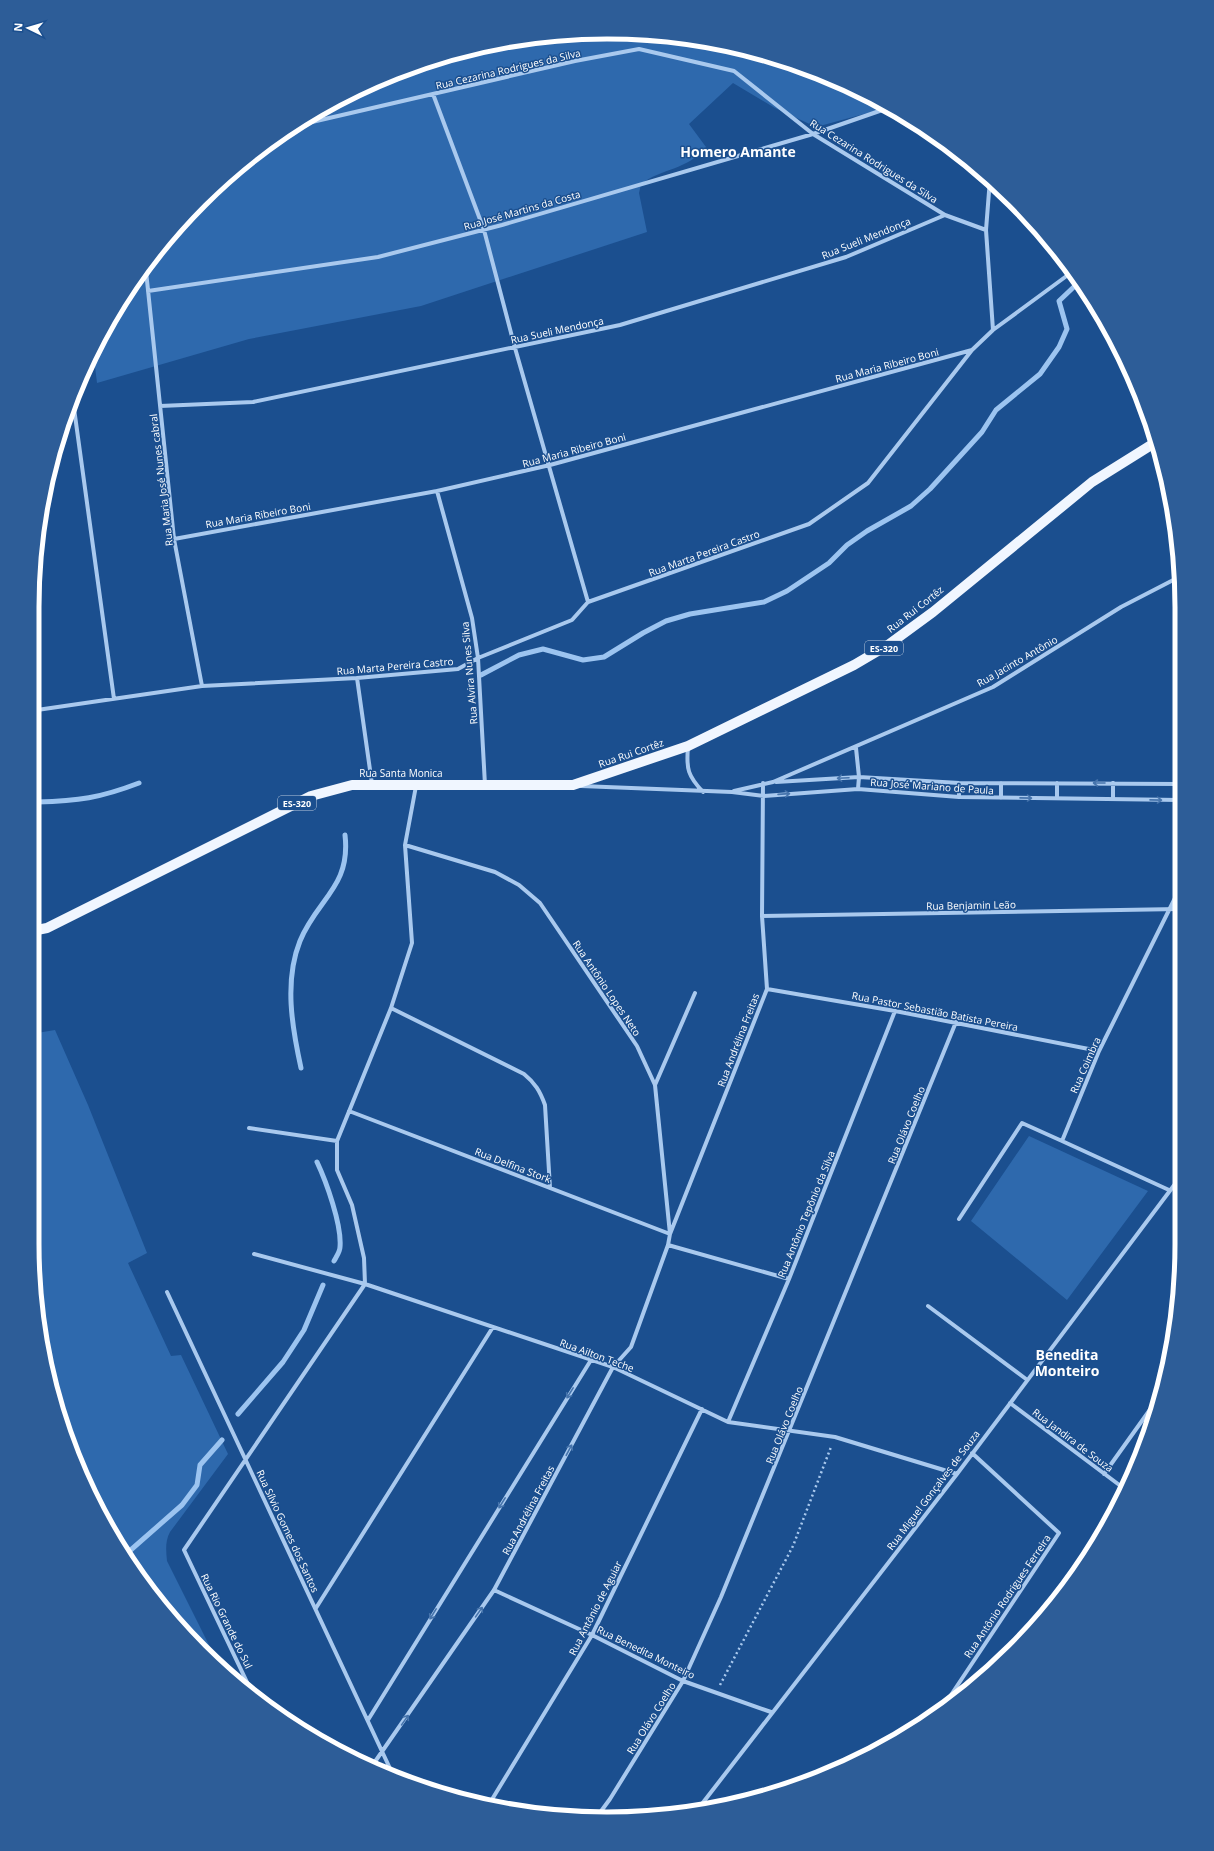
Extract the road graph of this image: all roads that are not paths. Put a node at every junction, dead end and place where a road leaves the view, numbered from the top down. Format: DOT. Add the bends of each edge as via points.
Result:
graph roads {
  1 [pos="433,94"];
  2 [pos="883,111"];
  3 [pos="312,122"];
  4 [pos="813,134"];
  5 [pos="989,187"];
  6 [pos="945,215"];
  7 [pos="484,230"];
  8 [pos="986,230"];
  9 [pos="146,275"];
  10 [pos="1068,275"];
  11 [pos="148,291"];
  12 [pos="993,330"];
  13 [pos="515,348"];
  14 [pos="972,350"];
  15 [pos="160,406"];
  16 [pos="74,410"];
  17 [pos="1151,445"];
  18 [pos="550,466"];
  19 [pos="438,491"];
  20 [pos="174,538"];
  21 [pos="1174,579"];
  22 [pos="588,602"];
  23 [pos="478,658"];
  24 [pos="357,678"];
  25 [pos="202,686"];
  26 [pos="114,699"];
  27 [pos="39,710"];
  28 [pos="688,746"];
  29 [pos="856,748"];
  30 [pos="859,777"];
  31 [pos="773,782"];
  32 [pos="763,783"];
  33 [pos="959,783"];
  34 [pos="1001,783"];
  35 [pos="1057,783"];
  36 [pos="1113,784"];
  37 [pos="1175,784"];
  38 [pos="372,785"];
  39 [pos="416,785"];
  40 [pos="486,785"];
  41 [pos="572,786"];
  42 [pos="858,789"];
  43 [pos="703,792"];
  44 [pos="732,792"];
  45 [pos="764,796"];
  46 [pos="959,797"];
  47 [pos="1001,798"];
  48 [pos="1057,798"];
  49 [pos="1113,799"];
  50 [pos="1175,800"];
  51 [pos="405,845"];
  52 [pos="1175,899"];
  53 [pos="1175,909"];
  54 [pos="1170,910"];
  55 [pos="762,916"];
  56 [pos="39,930"];
  57 [pos="767,989"];
  58 [pos="695,993"];
  59 [pos="390,1008"];
  60 [pos="895,1011"];
  61 [pos="956,1022"];
  62 [pos="1099,1051"];
  63 [pos="655,1085"];
  64 [pos="349,1111"];
  65 [pos="249,1128"];
  66 [pos="337,1141"];
  67 [pos="1062,1141"];
  68 [pos="1175,1183"];
  69 [pos="550,1188"];
  70 [pos="1169,1190"];
  71 [pos="959,1219"];
  72 [pos="670,1234"];
  73 [pos="668,1245"];
  74 [pos="254,1254"];
  75 [pos="789,1279"];
  76 [pos="365,1284"];
  77 [pos="167,1292"];
  78 [pos="928,1306"];
  79 [pos="493,1327"];
  80 [pos="591,1360"];
  81 [pos="613,1367"];
  82 [pos="1026,1379"];
  83 [pos="1010,1403"];
  84 [pos="702,1409"];
  85 [pos="1151,1409"];
  86 [pos="728,1422"];
  87 [pos="790,1431"];
  88 [pos="972,1453"];
  89 [pos="246,1460"];
  90 [pos="956,1474"];
  91 [pos="1104,1474"];
  92 [pos="1120,1486"];
  93 [pos="494,1590"];
  94 [pos="316,1608"];
  95 [pos="592,1635"];
  96 [pos="683,1681"];
  97 [pos="249,1685"];
  98 [pos="949,1698"];
  99 [pos="771,1712"];
  100 [pos="368,1720"];
  101 [pos="383,1752"];
  102 [pos="375,1762"];
  103 [pos="391,1769"];
  104 [pos="492,1800"];
  105 [pos="702,1804"];
  106 [pos="601,1812"];
  1 -- 3 [label="street, Rua Cezarina Rodrigues da Silva"];
  1 -- 4 [label="street, Rua Cezarina Rodrigues da Silva" via="639,49 734,71"];
  1 -- 7 [label="street"];
  2 -- 4 [label="street, Rua José Martins da Costa"];
  4 -- 6 [label="street, Rua Cezarina Rodrigues da Silva"];
  4 -- 7 [label="street, Rua José Martins da Costa"];
  5 -- 8 [label="street"];
  6 -- 8 [label="street, Rua Cezarina Rodrigues da Silva"];
  6 -- 13 [label="street, Rua Sueli Mendonça" via="846,257 620,325"];
  7 -- 11 [label="street, Rua José Martins da Costa" via="378,257"];
  7 -- 13 [label="street"];
  8 -- 12 [label="street"];
  9 -- 11 [label="street, Rua Maria José Nunes cabral"];
  10 -- 12 [label="street, Rua Marta Pereira Castro"];
  11 -- 15 [label="street, Rua Maria José Nunes cabral"];
  12 -- 14 [label="street, Rua Marta Pereira Castro"];
  13 -- 15 [label="street, Rua Sueli Mendonça" via="253,402"];
  13 -- 18 [label="street"];
  14 -- 18 [label="street, Rua Maria Ribeiro Boni"];
  14 -- 22 [label="street, Rua Marta Pereira Castro" via="868,483 809,524"];
  15 -- 20 [label="street, Rua Maria José Nunes cabral"];
  16 -- 26 [label="street"];
  17 -- 28 [label="main road, Rua Rui Cortêz / ES-320" via="1092,482 888,646"];
  18 -- 19 [label="street, Rua Maria Ribeiro Boni"];
  18 -- 22 [label="street"];
  19 -- 20 [label="street, Rua Maria Ribeiro Boni"];
  19 -- 23 [label="street, Rua Alvira Nunes Silva" via="472,618"];
  20 -- 25 [label="street, Rua Maria José Nunes cabral"];
  21 -- 29 [label="street, Rua Jacinto Antônio" via="1121,607 993,687"];
  22 -- 23 [label="street, Rua Marta Pereira Castro" via="572,620"];
  23 -- 24 [label="street, Rua Marta Pereira Castro" via="458,669"];
  23 -- 40 [label="street, Rua Alvira Nunes Silva"];
  24 -- 25 [label="street, Rua Marta Pereira Castro"];
  24 -- 38 [label="street"];
  25 -- 26 [label="street, Rua Marta Pereira Castro"];
  26 -- 27 [label="street, Rua Marta Pereira Castro"];
  28 -- 41 [label="main road, Rua Rui Cortêz / ES-320"];
  28 -- 43 [label="street" via="686,764 692,780"];
  29 -- 30 [label="street"];
  29 -- 31 [label="street, Rua Jacinto Antônio"];
  30 -- 31 [label="street, Rua José Mariano de Paula, one-way"];
  30 -- 33 [label="street, Rua José Mariano de Paula"];
  30 -- 42 [label="street"];
  31 -- 32 [label="street, Rua Jacinto Antônio"];
  32 -- 44 [label="street, Rua Jacinto Antônio"];
  32 -- 45 [label="street, Rua Andrélina Freitas"];
  33 -- 34 [label="street, Rua José Mariano de Paula"];
  33 -- 46 [label="street"];
  34 -- 35 [label="street, Rua José Mariano de Paula"];
  34 -- 47 [label="street"];
  36 -- 35 [label="street, Rua José Mariano de Paula, one-way"];
  35 -- 48 [label="street"];
  36 -- 37 [label="street, Rua José Mariano de Paula"];
  36 -- 49 [label="street"];
  38 -- 39 [label="main road, Rua Santa Monica / ES-320"];
  38 -- 56 [label="main road, Rua Santa Monica / ES-320" via="352,785 311,796"];
  39 -- 40 [label="main road, Rua Santa Monica / ES-320"];
  39 -- 51 [label="street"];
  40 -- 41 [label="main road, Rua Santa Monica / ES-320"];
  41 -- 43 [label="street, Rua Santa Monica"];
  45 -- 42 [label="street, Rua José Mariano de Paula, one-way"];
  42 -- 46 [label="street, Rua José Mariano de Paula"];
  43 -- 44 [label="street, Rua Santa Monica"];
  44 -- 45 [label="street, Rua José Mariano de Paula"];
  45 -- 55 [label="street, Rua Andrélina Freitas"];
  46 -- 47 [label="street, Rua José Mariano de Paula"];
  47 -- 48 [label="street, Rua José Mariano de Paula, one-way"];
  48 -- 49 [label="street, Rua José Mariano de Paula"];
  49 -- 50 [label="street, Rua José Mariano de Paula, one-way"];
  51 -- 59 [label="street" via="412,943"];
  51 -- 63 [label="street, Rua Antônio Lopes Neto" via="495,872 519,885 540,903 637,1046"];
  52 -- 54 [label="street, Rua Coimbra"];
  53 -- 54 [label="street, Rua Benjamin Leão"];
  54 -- 55 [label="street, Rua Benjamin Leão"];
  54 -- 62 [label="street, Rua Coimbra"];
  55 -- 57 [label="street, Rua Andrélina Freitas"];
  57 -- 60 [label="street, Rua Pastor Sebastião Batista Pereira"];
  57 -- 72 [label="street, Rua Andrélina Freitas"];
  58 -- 63 [label="street"];
  59 -- 64 [label="street"];
  59 -- 69 [label="street" via="524,1074 534,1082 545,1105"];
  60 -- 61 [label="street, Rua Pastor Sebastião Batista Pereira"];
  60 -- 75 [label="street, Rua Antônio Tepônio da Silva"];
  61 -- 62 [label="street, Rua Pastor Sebastião Batista Pereira"];
  61 -- 87 [label="street, Rua Olávo Coelho"];
  62 -- 67 [label="street, Rua Coimbra"];
  63 -- 72 [label="street, Rua Antônio Lopes Neto"];
  64 -- 66 [label="street"];
  64 -- 69 [label="street, Rua Delfina Stork"];
  65 -- 66 [label="street"];
  66 -- 76 [label="street" via="337,1170 352,1205 364,1258"];
  67 -- 70 [label="street"];
  67 -- 71 [label="street" via="1022,1124"];
  68 -- 70 [label="street, Rua Miguel Gonçalves de Souza"];
  69 -- 72 [label="street, Rua Delfina Stork"];
  70 -- 82 [label="street, Rua Miguel Gonçalves de Souza"];
  72 -- 73 [label="street, Rua Andrélina Freitas"];
  73 -- 75 [label="street"];
  73 -- 81 [label="street, Rua Andrélina Freitas" via="631,1347"];
  74 -- 76 [label="street, Rua Ailton Teche"];
  75 -- 86 [label="street, Rua Antônio Tepônio da Silva"];
  76 -- 79 [label="street, Rua Ailton Teche"];
  76 -- 89 [label="street"];
  77 -- 89 [label="street, Rua Sílvio Gomes dos Santos"];
  78 -- 82 [label="street"];
  79 -- 80 [label="street, Rua Ailton Teche"];
  79 -- 94 [label="street"];
  80 -- 81 [label="street, Rua Ailton Teche"];
  80 -- 100 [label="street, one-way"];
  81 -- 84 [label="street, Rua Ailton Teche"];
  93 -- 81 [label="street, Rua Andrélina Freitas, one-way"];
  82 -- 83 [label="street, Rua Miguel Gonçalves de Souza"];
  83 -- 88 [label="street, Rua Miguel Gonçalves de Souza"];
  83 -- 91 [label="street, Rua Jandira de Souza"];
  84 -- 86 [label="street, Rua Ailton Teche"];
  84 -- 95 [label="street, Rua Antônio de Aguiar"];
  85 -- 91 [label="street"];
  86 -- 87 [label="street, Rua Ailton Teche"];
  87 -- 90 [label="street, Rua Ailton Teche" via="835,1437"];
  87 -- 96 [label="street, Rua Olávo Coelho"];
  88 -- 90 [label="street, Rua Miguel Gonçalves de Souza"];
  88 -- 98 [label="street, Rua Antônio Rodrigues Ferreira" via="1059,1533"];
  89 -- 94 [label="street, Rua Sílvio Gomes dos Santos"];
  89 -- 97 [label="street, Rua Rio Grande do Sul" via="184,1550"];
  90 -- 99 [label="street, Rua Miguel Gonçalves de Souza"];
  91 -- 92 [label="street, Rua Jandira de Souza"];
  93 -- 95 [label="street, Rua Benedita Monteiro"];
  101 -- 93 [label="street, Rua Andrélina Freitas, one-way"];
  94 -- 100 [label="street, Rua Sílvio Gomes dos Santos"];
  95 -- 96 [label="street, Rua Benedita Monteiro"];
  95 -- 104 [label="street, Rua Antônio de Aguiar"];
  96 -- 99 [label="street, Rua Benedita Monteiro"];
  96 -- 106 [label="street, Rua Olávo Coelho"];
  99 -- 105 [label="street, Rua Miguel Gonçalves de Souza"];
  100 -- 101 [label="street, Rua Sílvio Gomes dos Santos"];
  101 -- 102 [label="street, Rua Andrélina Freitas"];
  101 -- 103 [label="street, Rua Sílvio Gomes dos Santos"];
}
